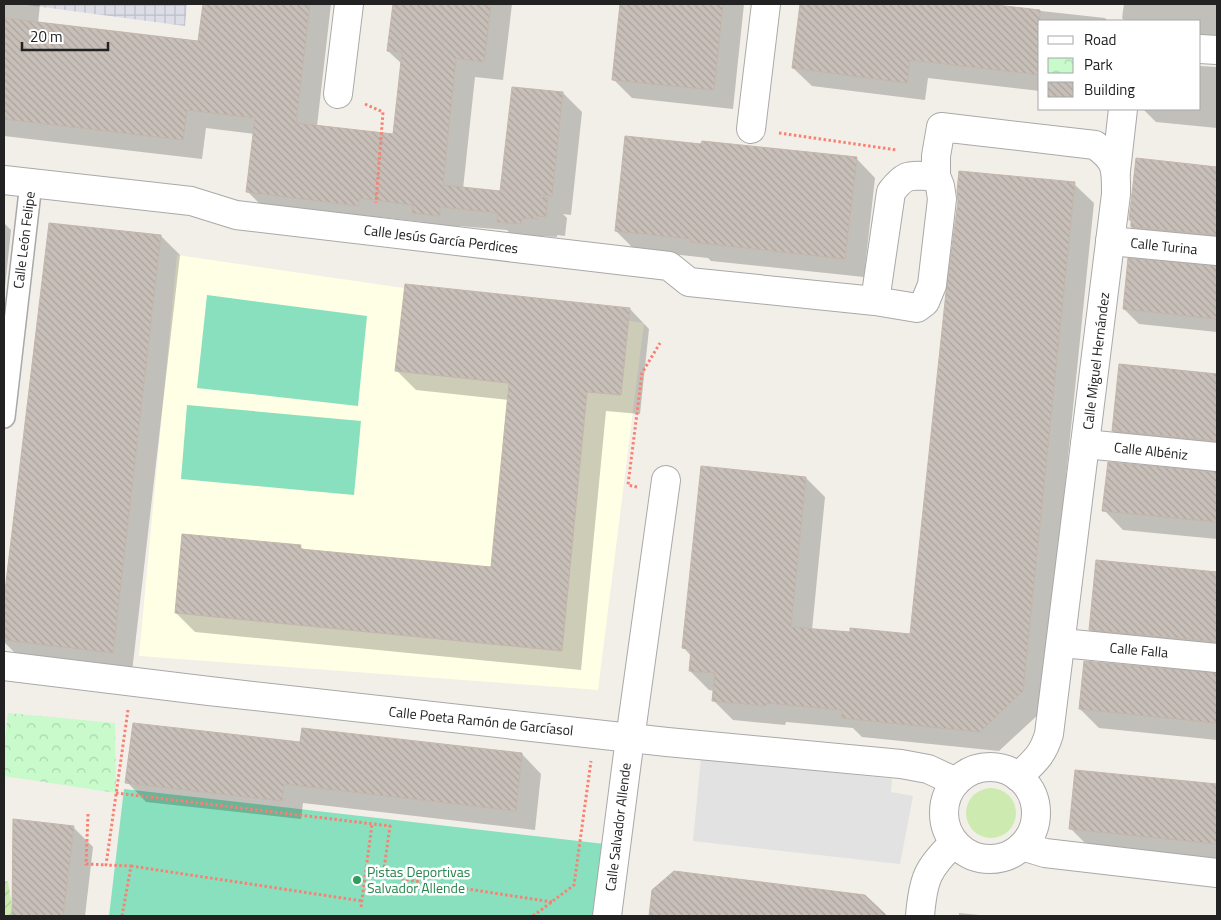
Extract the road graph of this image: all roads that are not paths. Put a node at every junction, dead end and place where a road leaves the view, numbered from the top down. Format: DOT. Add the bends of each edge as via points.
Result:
graph roads {
  1 [pos="349,4"];
  2 [pos="766,4"];
  3 [pos="1201,49"];
  4 [pos="1217,50"];
  5 [pos="338,94"];
  6 [pos="1123,110"];
  7 [pos="751,129"];
  8 [pos="936,166"];
  9 [pos="1116,171"];
  10 [pos="4,180"];
  11 [pos="31,183"];
  12 [pos="1110,240"];
  13 [pos="1217,251"];
  14 [pos="875,301"];
  15 [pos="4,417"];
  16 [pos="1086,444"];
  17 [pos="1217,458"];
  18 [pos="666,480"];
  19 [pos="1062,643"];
  20 [pos="1217,658"];
  21 [pos="4,669"];
  22 [pos="630,738"];
  23 [pos="1018,776"];
  24 [pos="956,782"];
  25 [pos="954,843"];
  26 [pos="1022,846"];
  27 [pos="1217,873"];
  28 [pos="607,916"];
  29 [pos="920,916"];
  1 -- 5 [label="street"];
  2 -- 7 [label="street"];
  3 -- 4 [label="street"];
  6 -- 9 [label="street, Calle Miguel Hernández"];
  8 -- 9 [label="street" via="941,127 1095,145 1109,155"];
  8 -- 14 [label="street" via="909,175 899,181 891,192"];
  8 -- 14 [label="street, Calle Jesús García Perdices" via="942,199 932,285 926,302 917,308"];
  9 -- 12 [label="street, Calle Miguel Hernández"];
  10 -- 11 [label="street, Calle Jesús García Perdices"];
  11 -- 14 [label="street, Calle Jesús García Perdices" via="191,201 236,215 669,266 689,282"];
  11 -- 15 [label="street, Calle León Felipe"];
  12 -- 13 [label="street, Calle Turina"];
  12 -- 16 [label="street, Calle Miguel Hernández"];
  16 -- 17 [label="street, Calle Albéniz"];
  16 -- 19 [label="street, Calle Miguel Hernández"];
  18 -- 22 [label="street, Calle Salvador Allende"];
  19 -- 20 [label="street, Calle Falla"];
  19 -- 23 [label="street, Calle Miguel Hernández" via="1045,747"];
  21 -- 22 [label="street, Calle Poeta Ramón de Garcíasol"];
  22 -- 24 [label="street, Calle Poeta Ramón de Garcíasol" via="901,764 928,769"];
  22 -- 28 [label="street, Calle Salvador Allende"];
  23 -- 24 [label="street" via="993,767 979,768"];
  23 -- 26 [label="street" via="1027,786 1036,810 1035,823"];
  24 -- 25 [label="street" via="949,791 944,812 948,834"];
  25 -- 26 [label="street" via="964,852 988,859 1000,858"];
  25 -- 29 [label="street" via="927,875"];
  26 -- 27 [label="street" via="1045,853"];
}
